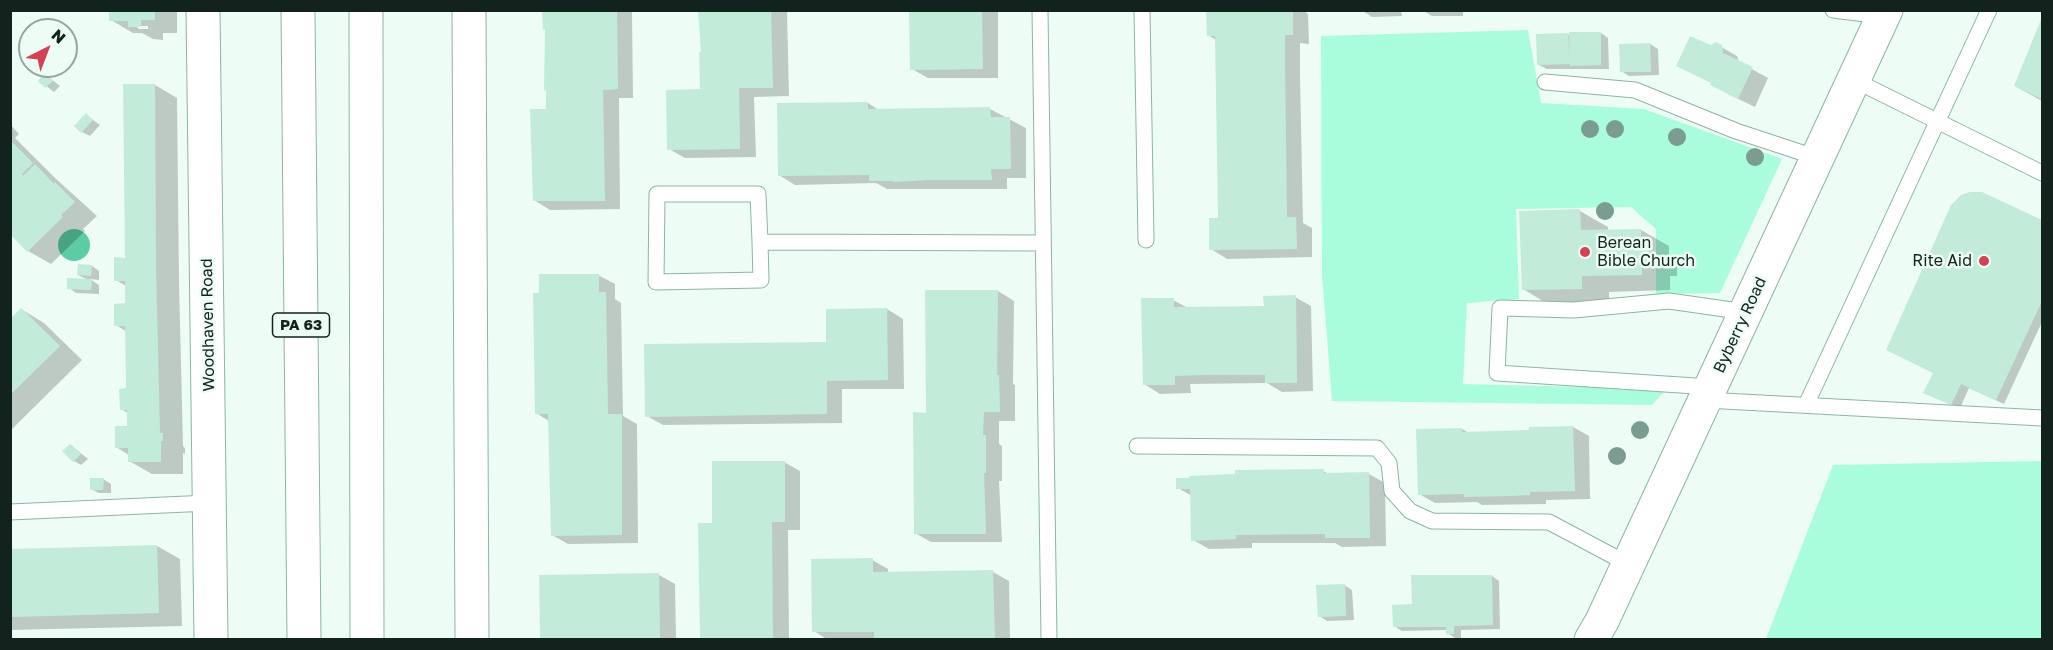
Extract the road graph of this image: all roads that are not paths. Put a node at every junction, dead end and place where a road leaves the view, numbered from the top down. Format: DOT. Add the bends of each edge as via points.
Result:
graph roads {
  1 [pos="203,10"];
  2 [pos="298,10"];
  3 [pos="366,10"];
  4 [pos="469,10"];
  5 [pos="1040,10"];
  6 [pos="1142,10"];
  7 [pos="1833,10"];
  8 [pos="1989,10"];
  9 [pos="1885,14"];
  10 [pos="1854,80"];
  11 [pos="1545,82"];
  12 [pos="1939,122"];
  13 [pos="1818,158"];
  14 [pos="2043,173"];
  15 [pos="1146,240"];
  16 [pos="760,242"];
  17 [pos="1043,243"];
  18 [pos="1746,312"];
  19 [pos="1708,393"];
  20 [pos="1806,405"];
  21 [pos="2043,418"];
  22 [pos="1137,446"];
  23 [pos="209,503"];
  24 [pos="10,512"];
  25 [pos="367,535"];
  26 [pos="1628,564"];
  27 [pos="211,639"];
  28 [pos="304,639"];
  29 [pos="368,639"];
  30 [pos="374,639"];
  31 [pos="472,639"];
  32 [pos="1049,639"];
  33 [pos="1591,639"];
  1 -- 23 [label="main road, Woodhaven Road"];
  2 -- 28 [label="main road, PA 63"];
  3 -- 25 [label="main road"];
  4 -- 31 [label="main road"];
  5 -- 17 [label="lane"];
  6 -- 15 [label="lane"];
  7 -- 9 [label="lane"];
  8 -- 12 [label="lane"];
  9 -- 10 [label="main road, Byberry Road"];
  10 -- 12 [label="lane"];
  10 -- 13 [label="main road, Byberry Road"];
  11 -- 13 [label="lane" via="1635,90 1736,131"];
  12 -- 14 [label="lane"];
  12 -- 20 [label="lane"];
  13 -- 18 [label="main road, Byberry Road"];
  16 -- 16 [label="lane" via="758,194 657,194 656,282 761,280"];
  16 -- 17 [label="lane"];
  17 -- 32 [label="lane"];
  18 -- 19 [label="main road, Byberry Road"];
  18 -- 19 [label="lane" via="1669,301 1574,310 1500,308 1497,373"];
  19 -- 20 [label="lane"];
  19 -- 26 [label="main road, Byberry Road"];
  20 -- 21 [label="lane"];
  22 -- 26 [label="lane" via="1377,448 1389,463 1392,491 1410,511 1432,521 1549,522"];
  23 -- 24 [label="lane"];
  23 -- 27 [label="main road, Woodhaven Road"];
  25 -- 29 [label="main road"];
  25 -- 30 [label="main road"];
  26 -- 33 [label="main road, Byberry Road"];
}
